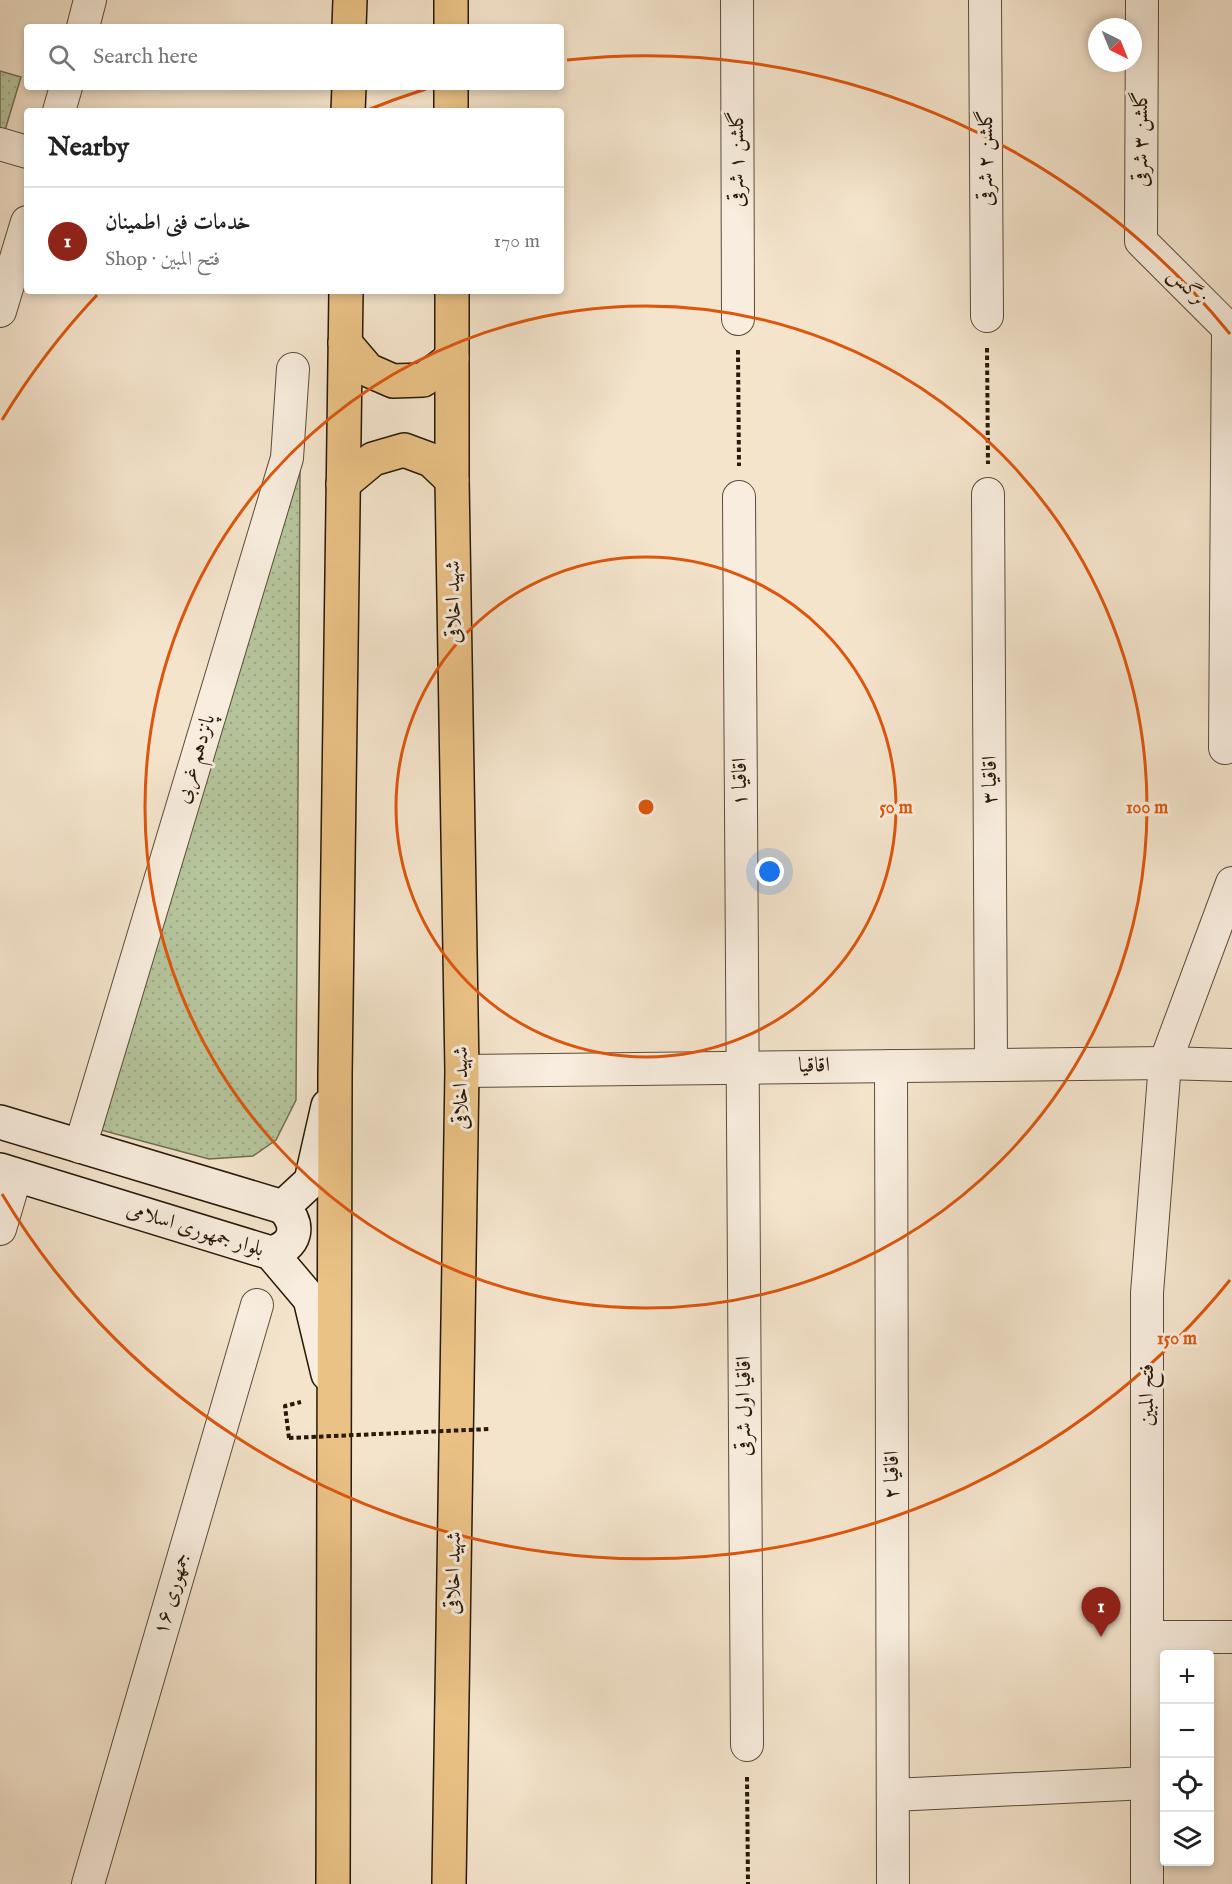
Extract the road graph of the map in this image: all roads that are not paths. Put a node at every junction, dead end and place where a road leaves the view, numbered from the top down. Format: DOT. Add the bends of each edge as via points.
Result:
graph roads {
  1 [pos="90,0"];
  2 [pos="350,0"];
  3 [pos="451,0"];
  4 [pos="736,0"];
  5 [pos="985,0"];
  6 [pos="1142,0"];
  7 [pos="84,24"];
  8 [pos="349,24"];
  9 [pos="451,24"];
  10 [pos="65,90"];
  11 [pos="348,90"];
  12 [pos="451,90"];
  13 [pos="60,108"];
  14 [pos="348,108"];
  15 [pos="451,108"];
  16 [pos="0,144"];
  17 [pos="24,151"];
  18 [pos="24,232"];
  19 [pos="1141,242"];
  20 [pos="346,294"];
  21 [pos="452,294"];
  22 [pos="0,311"];
  23 [pos="987,316"];
  24 [pos="738,319"];
  25 [pos="1230,330"];
  26 [pos="345,343"];
  27 [pos="452,358"];
  28 [pos="293,369"];
  29 [pos="452,480"];
  30 [pos="343,484"];
  31 [pos="988,494"];
  32 [pos="739,497"];
  33 [pos="1225,748"];
  34 [pos="1232,884"];
  35 [pos="1166,1063"];
  36 [pos="991,1065"];
  37 [pos="1232,1065"];
  38 [pos="891,1066"];
  39 [pos="741,1067"];
  40 [pos="462,1071"];
  41 [pos="335,1075"];
  42 [pos="0,1122"];
  43 [pos="80,1147"];
  44 [pos="8,1172"];
  45 [pos="283,1207"];
  46 [pos="0,1228"];
  47 [pos="271,1253"];
  48 [pos="256,1305"];
  49 [pos="334,1396"];
  50 [pos="1147,1637"];
  51 [pos="1232,1637"];
  52 [pos="747,1745"];
  53 [pos="1147,1783"];
  54 [pos="893,1795"];
  55 [pos="88,1884"];
  56 [pos="333,1884"];
  57 [pos="449,1884"];
  58 [pos="893,1884"];
  59 [pos="1147,1884"];
  1 -- 7 [label="street"];
  2 -- 8 [label="main road"];
  3 -- 9 [label="main road"];
  4 -- 24 [label="street, گلشن ۱ شرقی"];
  5 -- 23 [label="street, گلشن ۲ شرقی"];
  6 -- 19 [label="street, گلشن ۳ شرقی"];
  10 -- 13 [label="street"];
  11 -- 14 [label="main road"];
  12 -- 15 [label="main road"];
  16 -- 17 [label="street"];
  18 -- 22 [label="street"];
  19 -- 25 [label="street, نرگس"];
  20 -- 26 [label="main road"];
  21 -- 27 [label="main road, شهید اخلاقی"];
  25 -- 33 [label="street"];
  26 -- 27 [label="main road" via="368,370 393,381 423,380"];
  26 -- 30 [label="main road"];
  27 -- 29 [label="main road, شهید اخلاقی"];
  28 -- 43 [label="street, پانزدهم غربی" via="286,458"];
  29 -- 30 [label="main road" via="431,460 404,450 373,459"];
  29 -- 40 [label="main road, شهید اخلاقی"];
  30 -- 41 [label="main road"];
  31 -- 36 [label="street, اقاقیا ۳"];
  32 -- 39 [label="street, اقاقیا ۱"];
  34 -- 35 [label="street, فتح المبین"];
  35 -- 36 [label="street, اقاقیا"];
  35 -- 37 [label="street, اقاقیا"];
  35 -- 50 [label="street, فتح المبین" via="1148,1293"];
  36 -- 38 [label="street, اقاقیا"];
  38 -- 39 [label="street, اقاقیا"];
  38 -- 54 [label="street, اقاقیا ۲"];
  39 -- 40 [label="street, اقاقیا"];
  39 -- 52 [label="street, اقاقیا اول شرقی"];
  40 -- 57 [label="main road, شهید اخلاقی"];
  41 -- 45 [label="street" via="311,1181"];
  41 -- 49 [label="main road"];
  42 -- 43 [label="street"];
  43 -- 45 [label="street"];
  44 -- 46 [label="street"];
  44 -- 47 [label="street, بلوار جمهوری اسلامی"];
  45 -- 47 [label="street" via="294,1224 294,1235 289,1244"];
  47 -- 49 [label="street, بلوار جمهوری اسلامی" via="310,1299"];
  48 -- 55 [label="street, جمهوری ۱۶"];
  49 -- 56 [label="main road"];
  50 -- 51 [label="street"];
  50 -- 53 [label="street, فتح المبین"];
  53 -- 54 [label="street"];
  53 -- 59 [label="street, فتح المبین"];
  54 -- 58 [label="street, اقاقیا ۲"];
}
